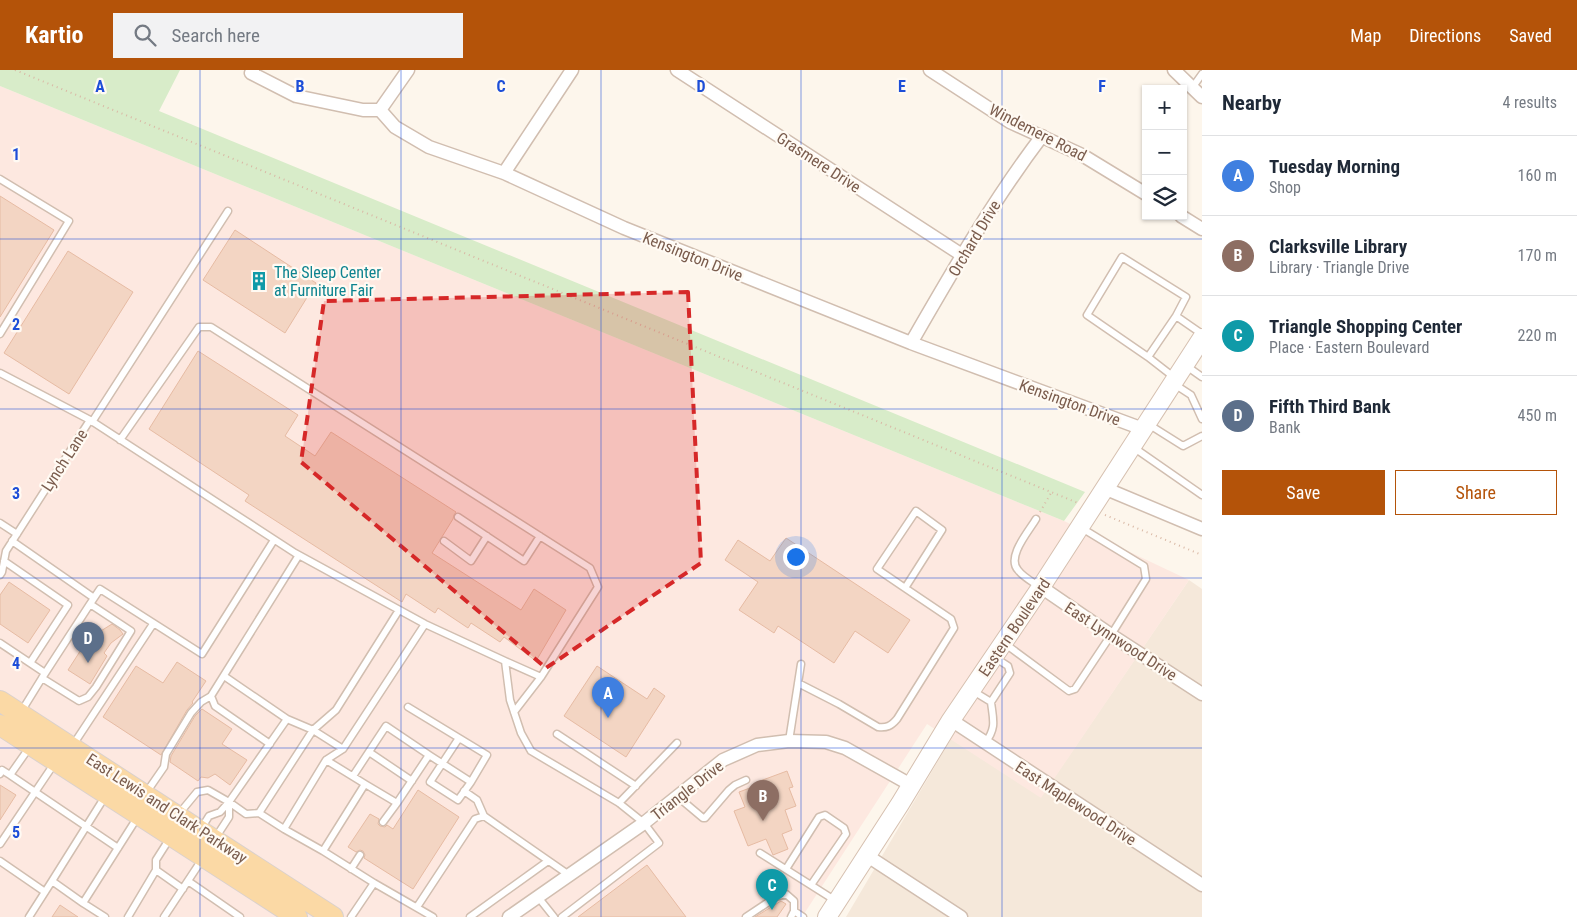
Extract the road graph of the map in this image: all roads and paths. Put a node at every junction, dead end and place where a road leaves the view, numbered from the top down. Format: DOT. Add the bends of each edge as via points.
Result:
graph roads {
  1 [pos="15,70"];
  2 [pos="408,70"];
  3 [pos="572,70"];
  4 [pos="677,70"];
  5 [pos="930,70"];
  6 [pos="1174,70"];
  7 [pos="252,72"];
  8 [pos="1202,74"];
  9 [pos="1197,92"];
  10 [pos="380,110"];
  11 [pos="1042,136"];
  12 [pos="504,173"];
  13 [pos="0,179"];
  14 [pos="1142,192"];
  15 [pos="228,211"];
  16 [pos="1187,220"];
  17 [pos="1202,229"];
  18 [pos="962,255"];
  19 [pos="1176,316"];
  20 [pos="0,334"];
  21 [pos="1201,341"];
  22 [pos="911,343"];
  23 [pos="1148,358"];
  24 [pos="0,373"];
  25 [pos="1201,375"];
  26 [pos="1178,376"];
  27 [pos="1202,419"];
  28 [pos="91,421"];
  29 [pos="1145,426"];
  30 [pos="1202,436"];
  31 [pos="120,440"];
  32 [pos="1132,446"];
  33 [pos="1104,488"];
  34 [pos="1051,493"];
  35 [pos="1202,495"];
  36 [pos="1081,504"];
  37 [pos="1103,514"];
  38 [pos="458,517"];
  39 [pos="1036,519"];
  40 [pos="0,523"];
  41 [pos="1080,527"];
  42 [pos="1202,529"];
  43 [pos="17,534"];
  44 [pos="487,536"];
  45 [pos="540,536"];
  46 [pos="274,540"];
  47 [pos="444,541"];
  48 [pos="12,542"];
  49 [pos="3,555"];
  50 [pos="299,555"];
  51 [pos="1202,555"];
  52 [pos="0,575"];
  53 [pos="904,588"];
  54 [pos="1041,588"];
  55 [pos="94,598"];
  56 [pos="90,604"];
  57 [pos="399,610"];
  58 [pos="153,624"];
  59 [pos="425,624"];
  60 [pos="1111,636"];
  61 [pos="0,643"];
  62 [pos="998,650"];
  63 [pos="505,662"];
  64 [pos="30,663"];
  65 [pos="801,664"];
  66 [pos="44,675"];
  67 [pos="224,676"];
  68 [pos="541,677"];
  69 [pos="798,683"];
  70 [pos="971,690"];
  71 [pos="1202,694"];
  72 [pos="211,696"];
  73 [pos="0,701"];
  74 [pos="991,702"];
  75 [pos="408,707"];
  76 [pos="514,712"];
  77 [pos="20,714"];
  78 [pos="287,719"];
  79 [pos="951,720"];
  80 [pos="0,725"];
  81 [pos="313,730"];
  82 [pos="557,734"];
  83 [pos="459,738"];
  84 [pos="789,740"];
  85 [pos="677,743"];
  86 [pos="985,743"];
  87 [pos="270,744"];
  88 [pos="31,745"];
  89 [pos="72,746"];
  90 [pos="343,749"];
  91 [pos="369,752"];
  92 [pos="430,755"];
  93 [pos="326,760"];
  94 [pos="56,761"];
  95 [pos="442,764"];
  96 [pos="0,774"];
  97 [pos="10,775"];
  98 [pos="353,776"];
  99 [pos="746,780"];
  100 [pos="412,781"];
  101 [pos="471,782"];
  102 [pos="365,784"];
  103 [pos="911,785"];
  104 [pos="636,786"];
  105 [pos="464,791"];
  106 [pos="36,792"];
  107 [pos="107,794"];
  108 [pos="145,794"];
  109 [pos="678,797"];
  110 [pos="229,802"];
  111 [pos="397,803"];
  112 [pos="619,803"];
  113 [pos="259,813"];
  114 [pos="139,815"];
  115 [pos="178,816"];
  116 [pos="484,816"];
  117 [pos="383,822"];
  118 [pos="644,824"];
  119 [pos="87,827"];
  120 [pos="284,829"];
  121 [pos="172,836"];
  122 [pos="0,844"];
  123 [pos="207,844"];
  124 [pos="118,848"];
  125 [pos="323,851"];
  126 [pos="760,853"];
  127 [pos="360,855"];
  128 [pos="866,855"];
  129 [pos="0,861"];
  130 [pos="548,861"];
  131 [pos="351,869"];
  132 [pos="786,869"];
  133 [pos="156,870"];
  134 [pos="569,875"];
  135 [pos="52,881"];
  136 [pos="188,881"];
  137 [pos="374,883"];
  138 [pos="811,885"];
  139 [pos="1202,885"];
  140 [pos="183,889"];
  141 [pos="44,892"];
  142 [pos="538,897"];
  143 [pos="837,902"];
  144 [pos="83,903"];
  145 [pos="417,907"];
  146 [pos="286,912"];
  147 [pos="792,914"];
  148 [pos="29,917"];
  149 [pos="105,917"];
  150 [pos="128,917"];
  151 [pos="164,917"];
  152 [pos="240,917"];
  153 [pos="333,917"];
  154 [pos="351,917"];
  155 [pos="433,917"];
  156 [pos="470,917"];
  157 [pos="510,917"];
  158 [pos="554,917"];
  159 [pos="562,917"];
  160 [pos="746,917"];
  161 [pos="803,917"];
  162 [pos="827,917"];
  163 [pos="961,917"];
  1 -- 34 [label="path"];
  2 -- 10 [label="street"];
  3 -- 12 [label="street"];
  4 -- 18 [label="street, Grasmere Drive"];
  5 -- 11 [label="street, Windemere Road" via="1010,122"];
  6 -- 9 [label="street"];
  7 -- 10 [label="street" via="296,96 362,110"];
  8 -- 9 [label="lane"];
  10 -- 12 [label="street, Kensington Drive" via="395,127 429,147"];
  11 -- 14 [label="street, Windemere Road" via="1082,155"];
  11 -- 18 [label="street, Orchard Drive" via="1014,172"];
  12 -- 22 [label="street, Kensington Drive" via="624,228"];
  13 -- 20 [label="lane" via="69,222"];
  15 -- 28 [label="lane, Lynch Lane"];
  16 -- 17 [label="street"];
  18 -- 22 [label="street, Orchard Drive"];
  19 -- 21 [label="lane"];
  19 -- 23 [label="lane"];
  19 -- 23 [label="lane" via="1186,297 1122,257 1087,315"];
  21 -- 26 [label="main road, Eastern Boulevard"];
  22 -- 29 [label="street, Kensington Drive"];
  23 -- 26 [label="lane"];
  24 -- 28 [label="lane"];
  25 -- 26 [label="lane"];
  26 -- 27 [label="lane"];
  26 -- 29 [label="main road, Eastern Boulevard"];
  28 -- 31 [label="lane"];
  28 -- 43 [label="lane, Lynch Lane"];
  29 -- 30 [label="lane" via="1183,446"];
  29 -- 32 [label="main road, Eastern Boulevard"];
  31 -- 45 [label="lane" via="199,326 211,327"];
  31 -- 46 [label="lane"];
  32 -- 33 [label="main road, Eastern Boulevard"];
  32 -- 35 [label="lane"];
  33 -- 41 [label="main road, Eastern Boulevard"];
  33 -- 42 [label="street"];
  34 -- 36 [label="path"];
  34 -- 39 [label="path"];
  37 -- 51 [label="path"];
  38 -- 44 [label="lane"];
  39 -- 54 [label="lane" via="1013,563 1017,570"];
  40 -- 43 [label="lane"];
  41 -- 54 [label="main road, Eastern Boulevard"];
  41 -- 60 [label="lane" via="1144,566 1146,579"];
  43 -- 48 [label="lane, Lynch Lane"];
  44 -- 45 [label="lane" via="524,561"];
  44 -- 47 [label="lane" via="471,561"];
  45 -- 68 [label="lane" via="590,568 598,587"];
  46 -- 50 [label="lane"];
  46 -- 58 [label="lane" via="202,654"];
  48 -- 49 [label="lane, Lynch Lane"];
  48 -- 55 [label="lane"];
  49 -- 52 [label="lane, Lynch Lane"];
  49 -- 64 [label="lane" via="68,605"];
  50 -- 57 [label="lane"];
  50 -- 67 [label="lane"];
  53 -- 53 [label="lane" via="942,530 916,512 877,569"];
  53 -- 69 [label="lane" via="951,619 954,628 892,726 878,727"];
  54 -- 60 [label="street, East Lynnwood Drive"];
  54 -- 62 [label="main road, Eastern Boulevard"];
  55 -- 56 [label="lane"];
  55 -- 58 [label="lane" via="100,589"];
  56 -- 66 [label="lane"];
  56 -- 66 [label="lane" via="131,631 96,687 88,697 79,701"];
  57 -- 59 [label="lane"];
  57 -- 81 [label="lane" via="336,710"];
  58 -- 89 [label="lane"];
  59 -- 63 [label="lane"];
  59 -- 90 [label="lane"];
  60 -- 62 [label="lane" via="1075,689 1069,691"];
  60 -- 71 [label="street, East Lynnwood Drive"];
  61 -- 64 [label="lane"];
  62 -- 70 [label="main road, Eastern Boulevard"];
  62 -- 74 [label="lane" via="1010,673"];
  63 -- 68 [label="lane"];
  63 -- 76 [label="lane"];
  64 -- 66 [label="lane"];
  65 -- 69 [label="lane"];
  66 -- 77 [label="lane"];
  67 -- 72 [label="lane"];
  67 -- 78 [label="lane"];
  68 -- 76 [label="lane"];
  69 -- 84 [label="lane"];
  70 -- 74 [label="lane"];
  70 -- 79 [label="main road, Eastern Boulevard"];
  72 -- 87 [label="lane" via="215,706"];
  72 -- 108 [label="lane" via="191,713 166,754 164,767"];
  73 -- 77 [label="main road, East Lewis and Clark Parkway"];
  74 -- 86 [label="lane" via="994,725 992,735"];
  75 -- 83 [label="lane"];
  76 -- 112 [label="lane" via="530,750"];
  77 -- 89 [label="main road, East Lewis and Clark Parkway"];
  78 -- 81 [label="lane"];
  78 -- 87 [label="lane"];
  79 -- 86 [label="street, East Maplewood Drive"];
  79 -- 103 [label="main road, Eastern Boulevard"];
  80 -- 88 [label="main road, East Lewis and Clark Parkway"];
  81 -- 90 [label="lane"];
  81 -- 113 [label="lane"];
  82 -- 104 [label="lane"];
  83 -- 95 [label="lane"];
  83 -- 101 [label="lane" via="486,755"];
  84 -- 103 [label="street, Triangle Drive" via="826,742 845,748"];
  84 -- 109 [label="street, Triangle Drive" via="757,744 723,760"];
  85 -- 104 [label="lane"];
  86 -- 139 [label="street, East Maplewood Drive"];
  87 -- 110 [label="lane"];
  88 -- 94 [label="main road, East Lewis and Clark Parkway"];
  88 -- 97 [label="lane"];
  89 -- 108 [label="main road, East Lewis and Clark Parkway"];
  90 -- 93 [label="lane"];
  91 -- 92 [label="lane" via="386,726"];
  91 -- 98 [label="lane"];
  91 -- 100 [label="lane"];
  92 -- 95 [label="lane"];
  92 -- 100 [label="lane"];
  93 -- 98 [label="lane"];
  93 -- 120 [label="lane"];
  94 -- 106 [label="lane"];
  94 -- 107 [label="main road, East Lewis and Clark Parkway"];
  95 -- 101 [label="lane"];
  95 -- 105 [label="lane" via="430,782 458,800"];
  96 -- 97 [label="lane" via="2,770"];
  97 -- 106 [label="lane"];
  98 -- 102 [label="lane"];
  99 -- 109 [label="lane" via="735,784 705,818"];
  100 -- 111 [label="lane"];
  101 -- 105 [label="lane"];
  102 -- 111 [label="lane"];
  102 -- 125 [label="lane"];
  103 -- 128 [label="main road, Eastern Boulevard"];
  104 -- 112 [label="lane"];
  105 -- 116 [label="lane" via="477,800"];
  106 -- 119 [label="lane"];
  106 -- 122 [label="lane"];
  107 -- 114 [label="main road, East Lewis and Clark Parkway"];
  107 -- 119 [label="lane"];
  108 -- 115 [label="main road, East Lewis and Clark Parkway"];
  109 -- 118 [label="street, Triangle Drive"];
  110 -- 113 [label="lane" via="246,814"];
  110 -- 115 [label="lane" via="208,790 197,792"];
  110 -- 123 [label="lane" via="229,817"];
  110 -- 123 [label="lane" via="220,812 209,816"];
  111 -- 117 [label="lane"];
  112 -- 118 [label="lane"];
  113 -- 120 [label="lane"];
  114 -- 121 [label="main road, East Lewis and Clark Parkway"];
  114 -- 124 [label="lane"];
  115 -- 123 [label="main road, East Lewis and Clark Parkway"];
  116 -- 130 [label="lane"];
  116 -- 145 [label="lane" via="475,819"];
  118 -- 134 [label="street, Triangle Drive"];
  118 -- 159 [label="lane" via="658,843"];
  119 -- 124 [label="lane"];
  119 -- 135 [label="lane"];
  120 -- 125 [label="lane"];
  121 -- 123 [label="main road, East Lewis and Clark Parkway"];
  121 -- 133 [label="lane" via="156,860"];
  123 -- 136 [label="lane"];
  123 -- 146 [label="main road, East Lewis and Clark Parkway"];
  123 -- 153 [label="main road, East Lewis and Clark Parkway"];
  124 -- 144 [label="lane"];
  125 -- 131 [label="lane"];
  126 -- 132 [label="lane"];
  127 -- 131 [label="lane"];
  128 -- 143 [label="main road, Eastern Boulevard"];
  128 -- 163 [label="street"];
  129 -- 141 [label="lane"];
  130 -- 134 [label="lane"];
  130 -- 156 [label="lane"];
  131 -- 137 [label="lane"];
  132 -- 138 [label="lane"];
  132 -- 138 [label="lane" via="819,818 825,815 844,828 846,834"];
  133 -- 140 [label="lane"];
  133 -- 150 [label="lane"];
  134 -- 142 [label="street, Triangle Drive"];
  135 -- 141 [label="lane"];
  135 -- 144 [label="lane"];
  136 -- 140 [label="lane"];
  136 -- 152 [label="lane"];
  137 -- 145 [label="lane"];
  137 -- 154 [label="lane"];
  138 -- 143 [label="lane"];
  140 -- 151 [label="lane"];
  141 -- 148 [label="lane"];
  142 -- 157 [label="street, Triangle Drive"];
  142 -- 158 [label="lane"];
  143 -- 162 [label="main road, Eastern Boulevard"];
  144 -- 149 [label="lane"];
  145 -- 155 [label="lane"];
  147 -- 160 [label="lane" via="794,901 786,894 776,896"];
  147 -- 161 [label="lane"];
}
